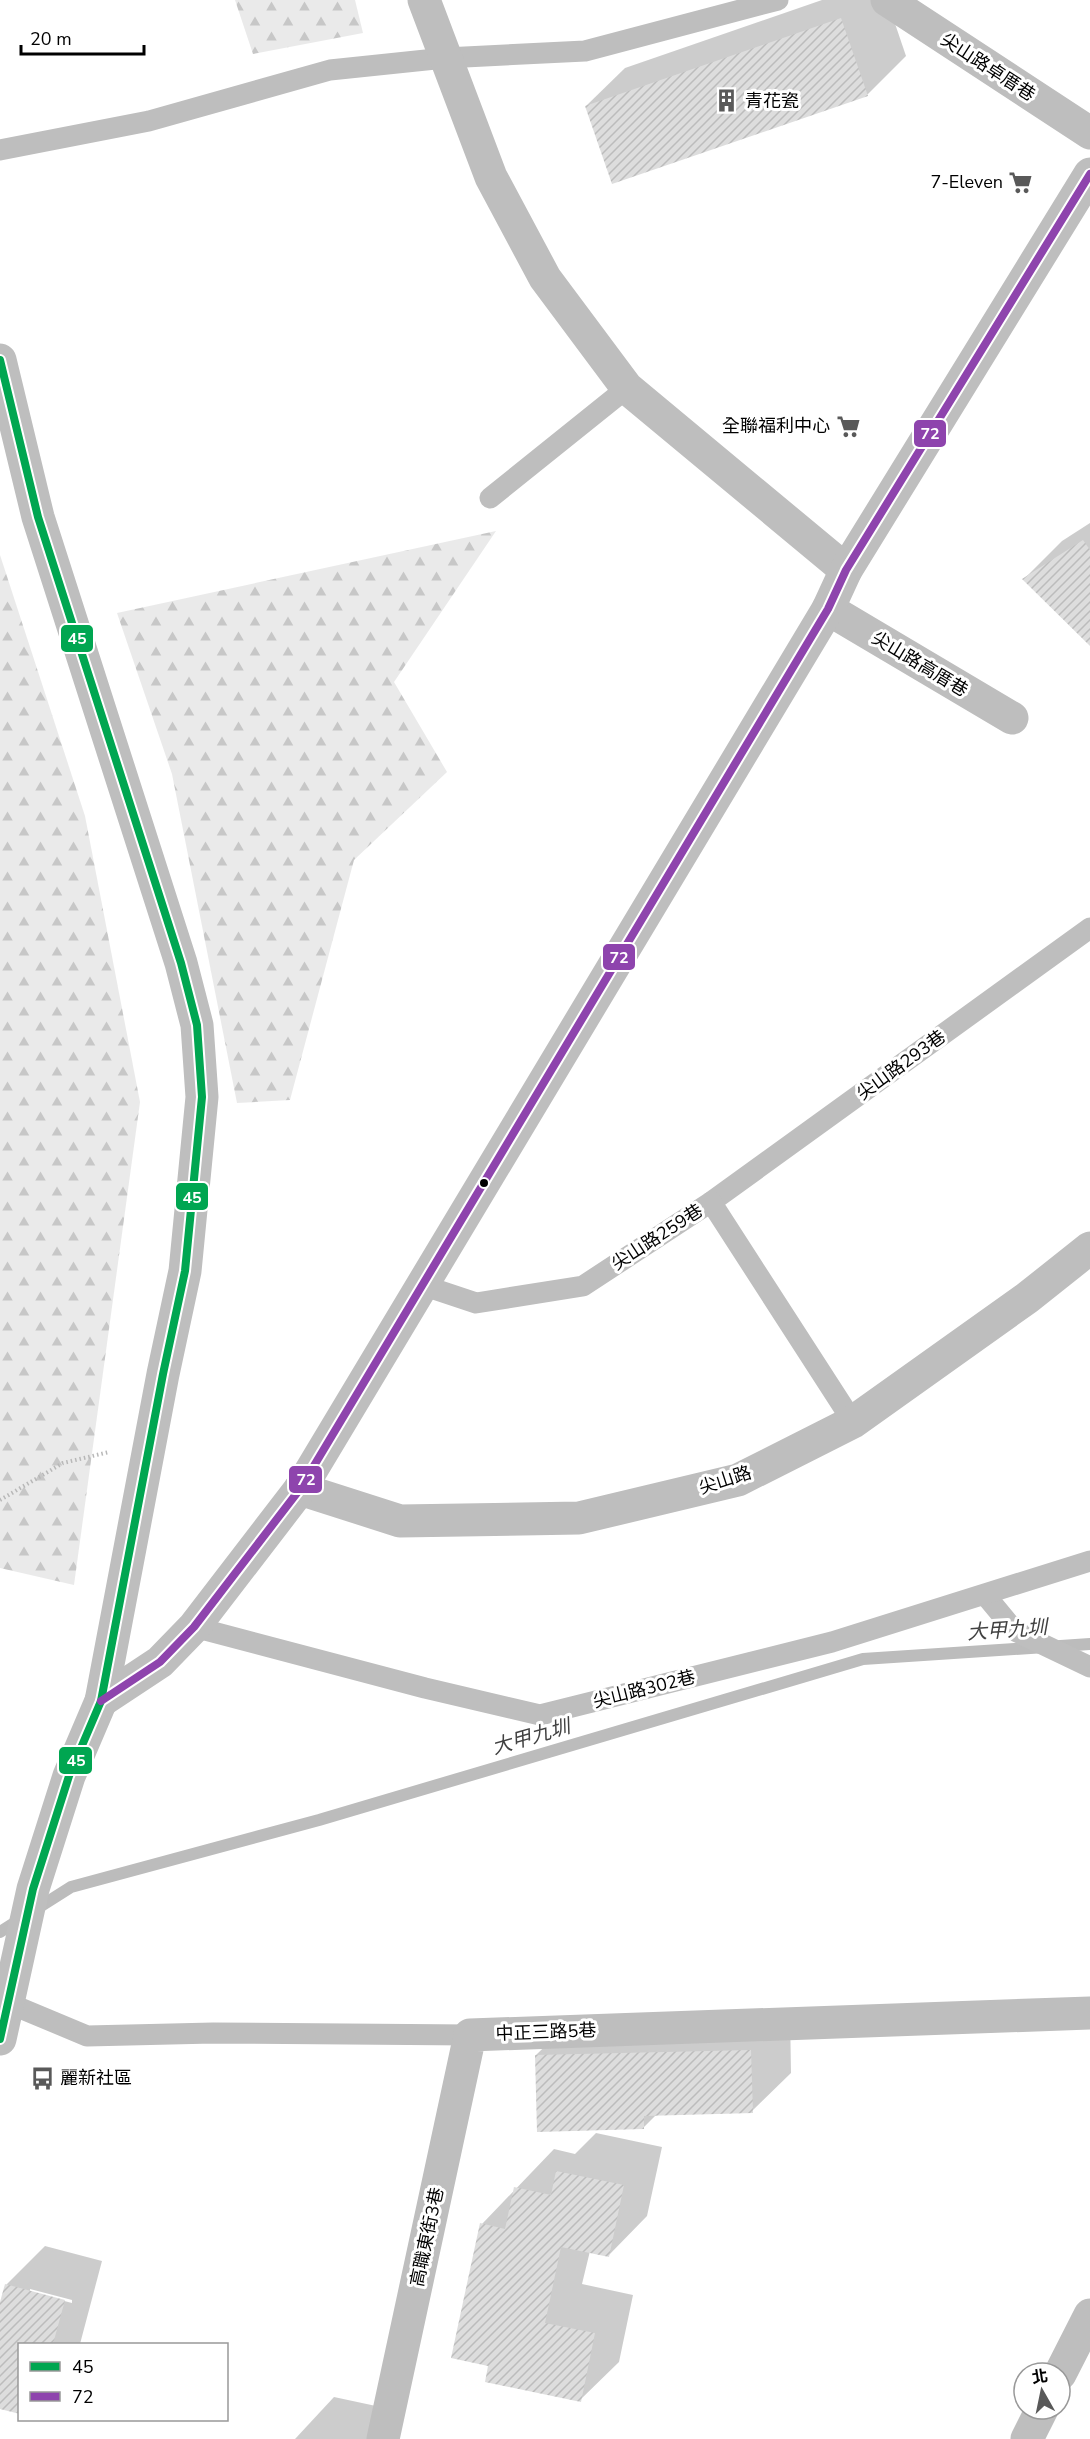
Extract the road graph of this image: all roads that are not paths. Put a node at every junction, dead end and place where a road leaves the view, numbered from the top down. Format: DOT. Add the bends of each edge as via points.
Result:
graph roads {
  1 [pos="424,0"];
  2 [pos="777,0"];
  3 [pos="886,0"];
  4 [pos="445,58"];
  5 [pos="1090,133"];
  6 [pos="0,150"];
  7 [pos="1090,174"];
  8 [pos="0,360"];
  9 [pos="627,388"];
  10 [pos="490,498"];
  11 [pos="846,570"];
  12 [pos="828,609"];
  13 [pos="1012,718"];
  14 [pos="1090,928"];
  15 [pos="711,1202"];
  16 [pos="1090,1248"];
  17 [pos="422,1285"];
  18 [pos="853,1422"];
  19 [pos="300,1490"];
  20 [pos="1090,1562"];
  21 [pos="986,1596"];
  22 [pos="194,1627"];
  23 [pos="1090,1667"];
  24 [pos="101,1701"];
  25 [pos="8,2003"];
  26 [pos="1090,2013"];
  27 [pos="470,2035"];
  28 [pos="0,2039"];
  29 [pos="1090,2315"];
  30 [pos="1067,2361"];
  31 [pos="1036,2421"];
  32 [pos="383,2439"];
  33 [pos="1027,2439"];
  1 -- 4 [label="street"];
  2 -- 4 [label="lane" via="585,51"];
  3 -- 5 [label="street, 尖山路卓厝巷"];
  4 -- 6 [label="lane" via="330,70 149,121"];
  4 -- 9 [label="street" via="491,177 545,278"];
  7 -- 11 [label="street"];
  8 -- 24 [label="street" via="38,517 163,906 197,1025 202,1097 185,1271"];
  9 -- 10 [label="lane"];
  9 -- 11 [label="street"];
  11 -- 12 [label="street"];
  12 -- 13 [label="street, 尖山路高厝巷"];
  12 -- 17 [label="street"];
  14 -- 15 [label="lane, 尖山路293巷"];
  15 -- 17 [label="lane, 尖山路259巷" via="583,1286 476,1303"];
  15 -- 18 [label="lane, 尖山路259巷"];
  16 -- 18 [label="street, 尖山路" via="1027,1298"];
  17 -- 19 [label="street"];
  18 -- 19 [label="street, 尖山路" via="738,1480 579,1518 400,1521"];
  19 -- 22 [label="street"];
  20 -- 21 [label="lane, 尖山路302巷"];
  21 -- 22 [label="lane, 尖山路302巷" via="832,1642 540,1715"];
  21 -- 23 [label="lane" via="1015,1631"];
  22 -- 24 [label="street" via="160,1662"];
  24 -- 25 [label="street" via="69,1776 31,1897"];
  25 -- 27 [label="lane, 中正三路5巷" via="87,2036"];
  25 -- 28 [label="street"];
  26 -- 27 [label="street, 中正三路5巷"];
  27 -- 32 [label="street, 高職東街3巷"];
  29 -- 30 [label="street"];
  31 -- 33 [label="street"];
}
